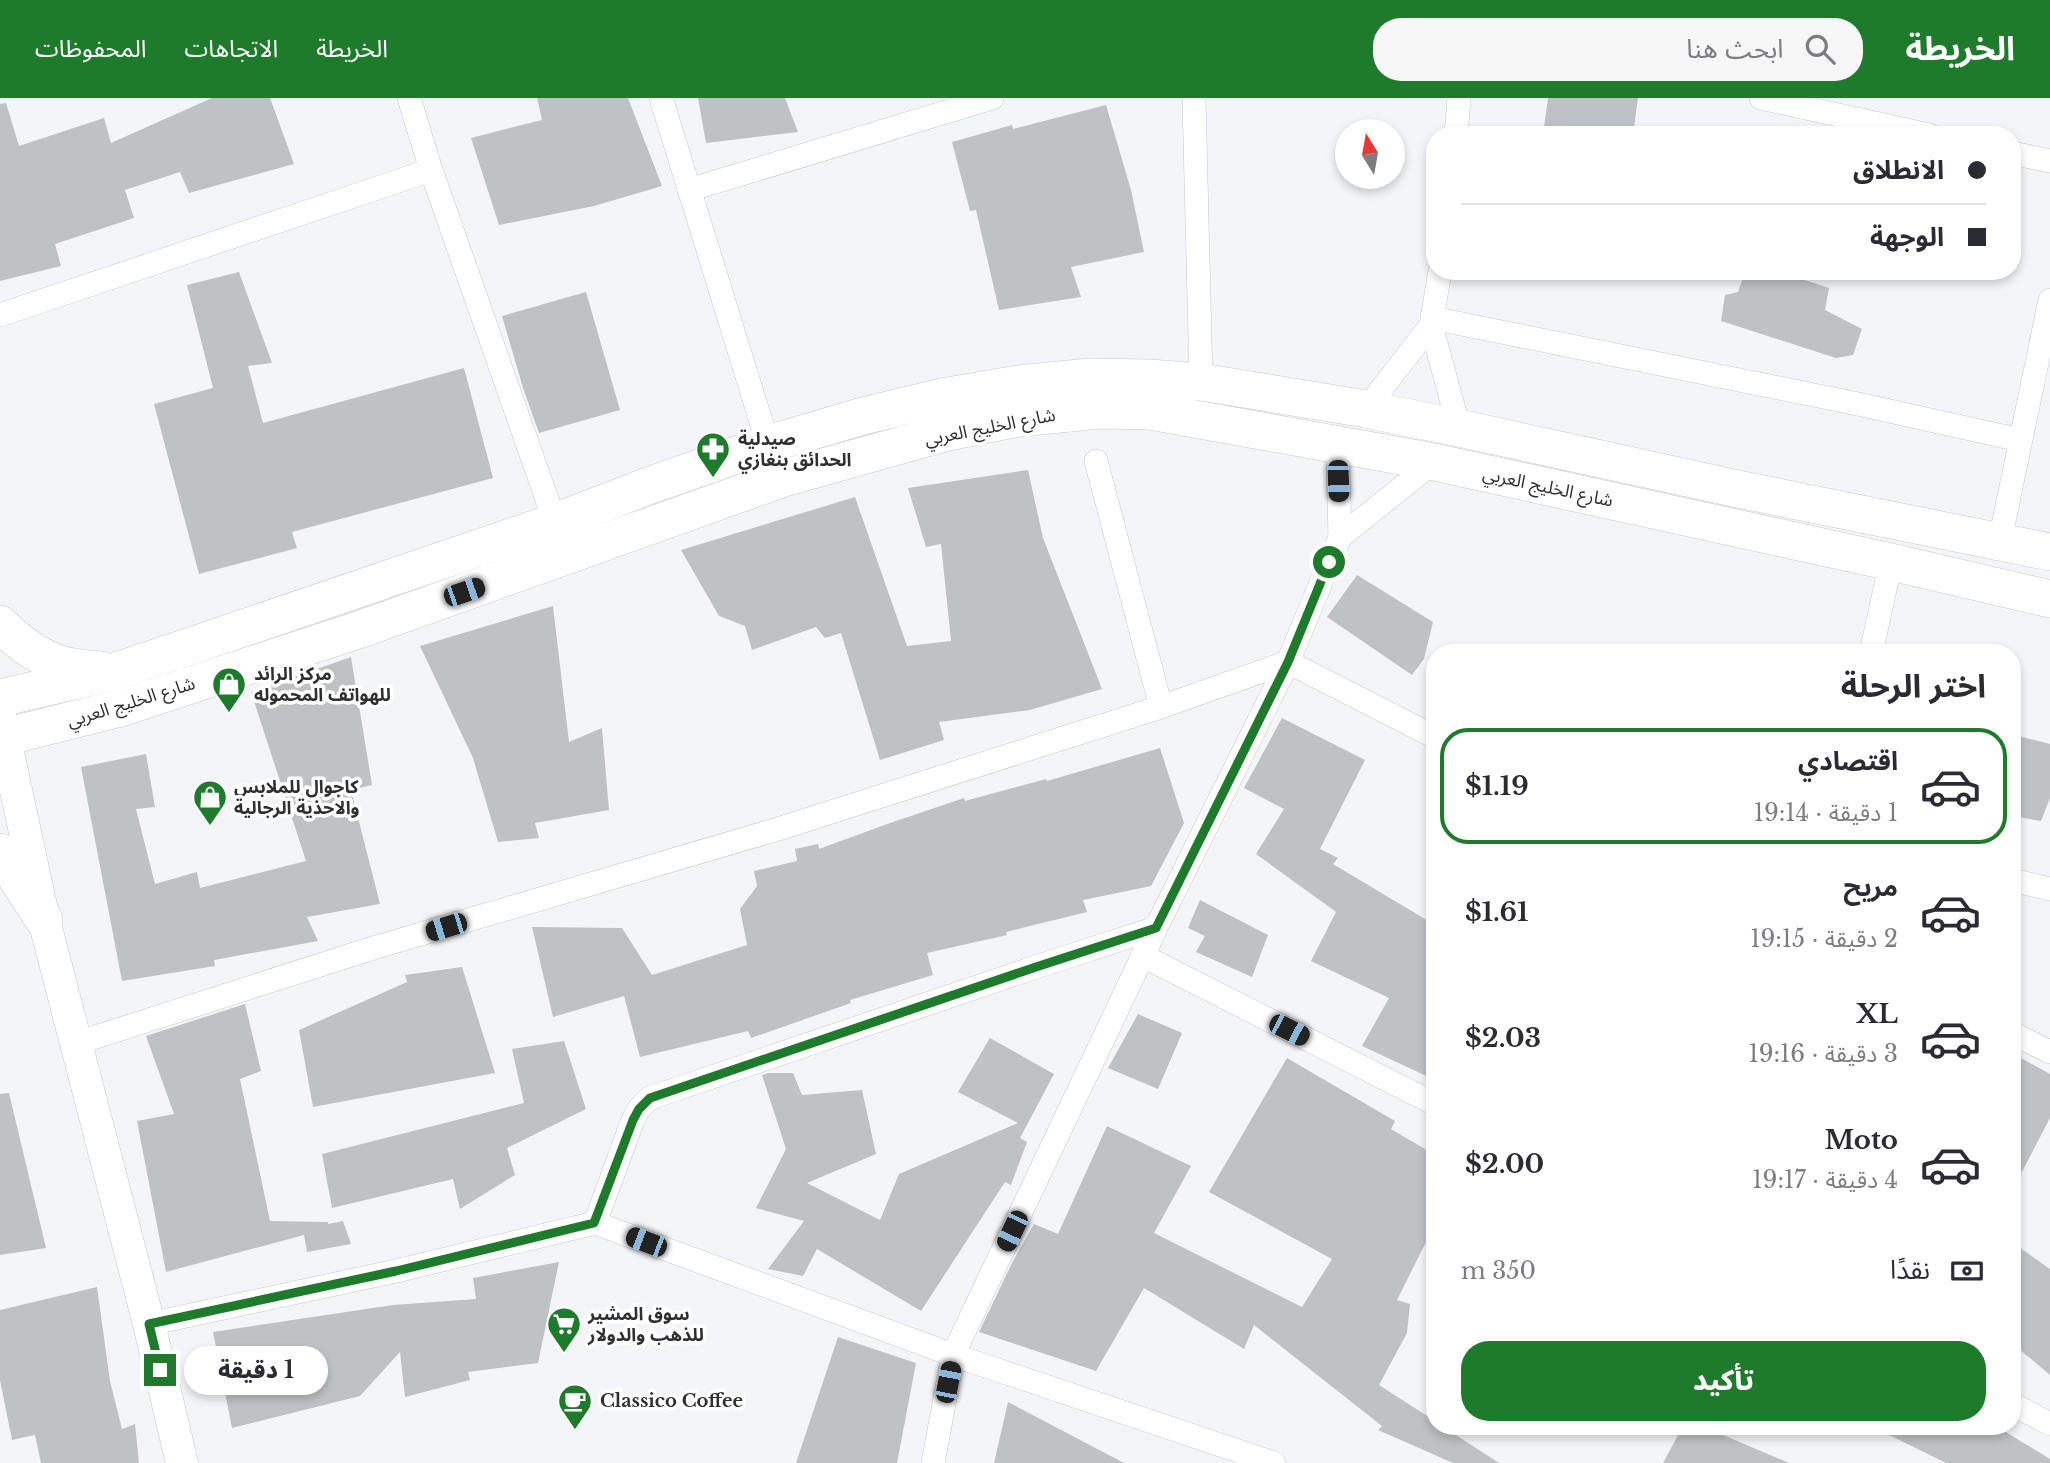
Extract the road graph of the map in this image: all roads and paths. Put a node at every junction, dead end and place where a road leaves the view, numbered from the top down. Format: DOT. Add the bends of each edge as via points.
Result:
graph roads {
  1 [pos="409,98"];
  2 [pos="661,98"];
  3 [pos="992,98"];
  4 [pos="1194,98"];
  5 [pos="1459,98"];
  6 [pos="1761,98"];
  7 [pos="1457,126"];
  8 [pos="1888,126"];
  9 [pos="2021,155"];
  10 [pos="2050,161"];
  11 [pos="431,170"];
  12 [pos="689,190"];
  13 [pos="1439,280"];
  14 [pos="2050,300"];
  15 [pos="0,315"];
  16 [pos="1432,322"];
  17 [pos="1200,383"];
  18 [pos="1366,409"];
  19 [pos="1460,428"];
  20 [pos="2020,440"];
  21 [pos="768,444"];
  22 [pos="1339,446"];
  23 [pos="1096,461"];
  24 [pos="1434,462"];
  25 [pos="555,522"];
  26 [pos="1340,537"];
  27 [pos="2000,540"];
  28 [pos="2050,552"];
  29 [pos="1891,562"];
  30 [pos="2050,599"];
  31 [pos="0,624"];
  32 [pos="1873,644"];
  33 [pos="1288,662"];
  34 [pos="113,672"];
  35 [pos="0,698"];
  36 [pos="1161,707"];
  37 [pos="2,731"];
  38 [pos="1426,732"];
  39 [pos="0,852"];
  40 [pos="2021,882"];
  41 [pos="2050,888"];
  42 [pos="44,920"];
  43 [pos="1156,928"];
  44 [pos="1143,956"];
  45 [pos="2021,1038"];
  46 [pos="76,1044"];
  47 [pos="2050,1052"];
  48 [pos="1426,1099"];
  49 [pos="594,1223"];
  50 [pos="149,1324"];
  51 [pos="953,1355"];
  52 [pos="2021,1409"];
  53 [pos="2050,1424"];
  54 [pos="182,1463"];
  55 [pos="933,1463"];
  56 [pos="1274,1463"];
  1 -- 11 [label="street"];
  2 -- 12 [label="street"];
  3 -- 12 [label="street"];
  4 -- 17 [label="street"];
  5 -- 7 [label="street"];
  6 -- 8 [label="street"];
  9 -- 10 [label="street"];
  11 -- 15 [label="street"];
  11 -- 25 [label="street"];
  12 -- 21 [label="street"];
  13 -- 16 [label="street"];
  14 -- 20 [label="street"];
  16 -- 18 [label="street"];
  16 -- 19 [label="street"];
  16 -- 20 [label="street"];
  17 -- 18 [label="main road, شارع الخليج العربي"];
  17 -- 21 [label="main road, شارع الخليج العربي" via="1090,377 1018,384 942,397"];
  18 -- 19 [label="main road, شارع الخليج العربي"];
  19 -- 27 [label="main road, شارع الخليج العربي"];
  20 -- 27 [label="street"];
  21 -- 25 [label="main road, شارع الخليج العربي"];
  22 -- 24 [label="main road, شارع الخليج العربي"];
  22 -- 26 [label="street"];
  22 -- 37 [label="main road, شارع الخليج العربي" via="1150,411 1067,412 948,432 784,478 361,629 124,707"];
  23 -- 36 [label="street"];
  24 -- 26 [label="street"];
  24 -- 29 [label="main road, شارع الخليج العربي"];
  25 -- 34 [label="main road, شارع الخليج العربي"];
  26 -- 33 [label="street"];
  27 -- 28 [label="main road, شارع الخليج العربي"];
  29 -- 30 [label="main road, شارع الخليج العربي"];
  29 -- 32 [label="street"];
  31 -- 34 [label="main road" via="42,656 66,666"];
  33 -- 36 [label="street"];
  33 -- 38 [label="street"];
  33 -- 43 [label="street"];
  34 -- 35 [label="main road, شارع الخليج العربي"];
  36 -- 46 [label="street" via="778,829 370,949"];
  37 -- 42 [label="main road"];
  39 -- 42 [label="main road"];
  40 -- 41 [label="street"];
  42 -- 46 [label="main road"];
  43 -- 44 [label="street"];
  43 -- 49 [label="street" via="650,1098 633,1120"];
  44 -- 48 [label="street"];
  44 -- 51 [label="street"];
  45 -- 47 [label="street"];
  46 -- 50 [label="main road"];
  49 -- 50 [label="street"];
  49 -- 51 [label="street"];
  50 -- 54 [label="main road"];
  51 -- 55 [label="street"];
  51 -- 56 [label="street"];
  52 -- 53 [label="street"];
}
